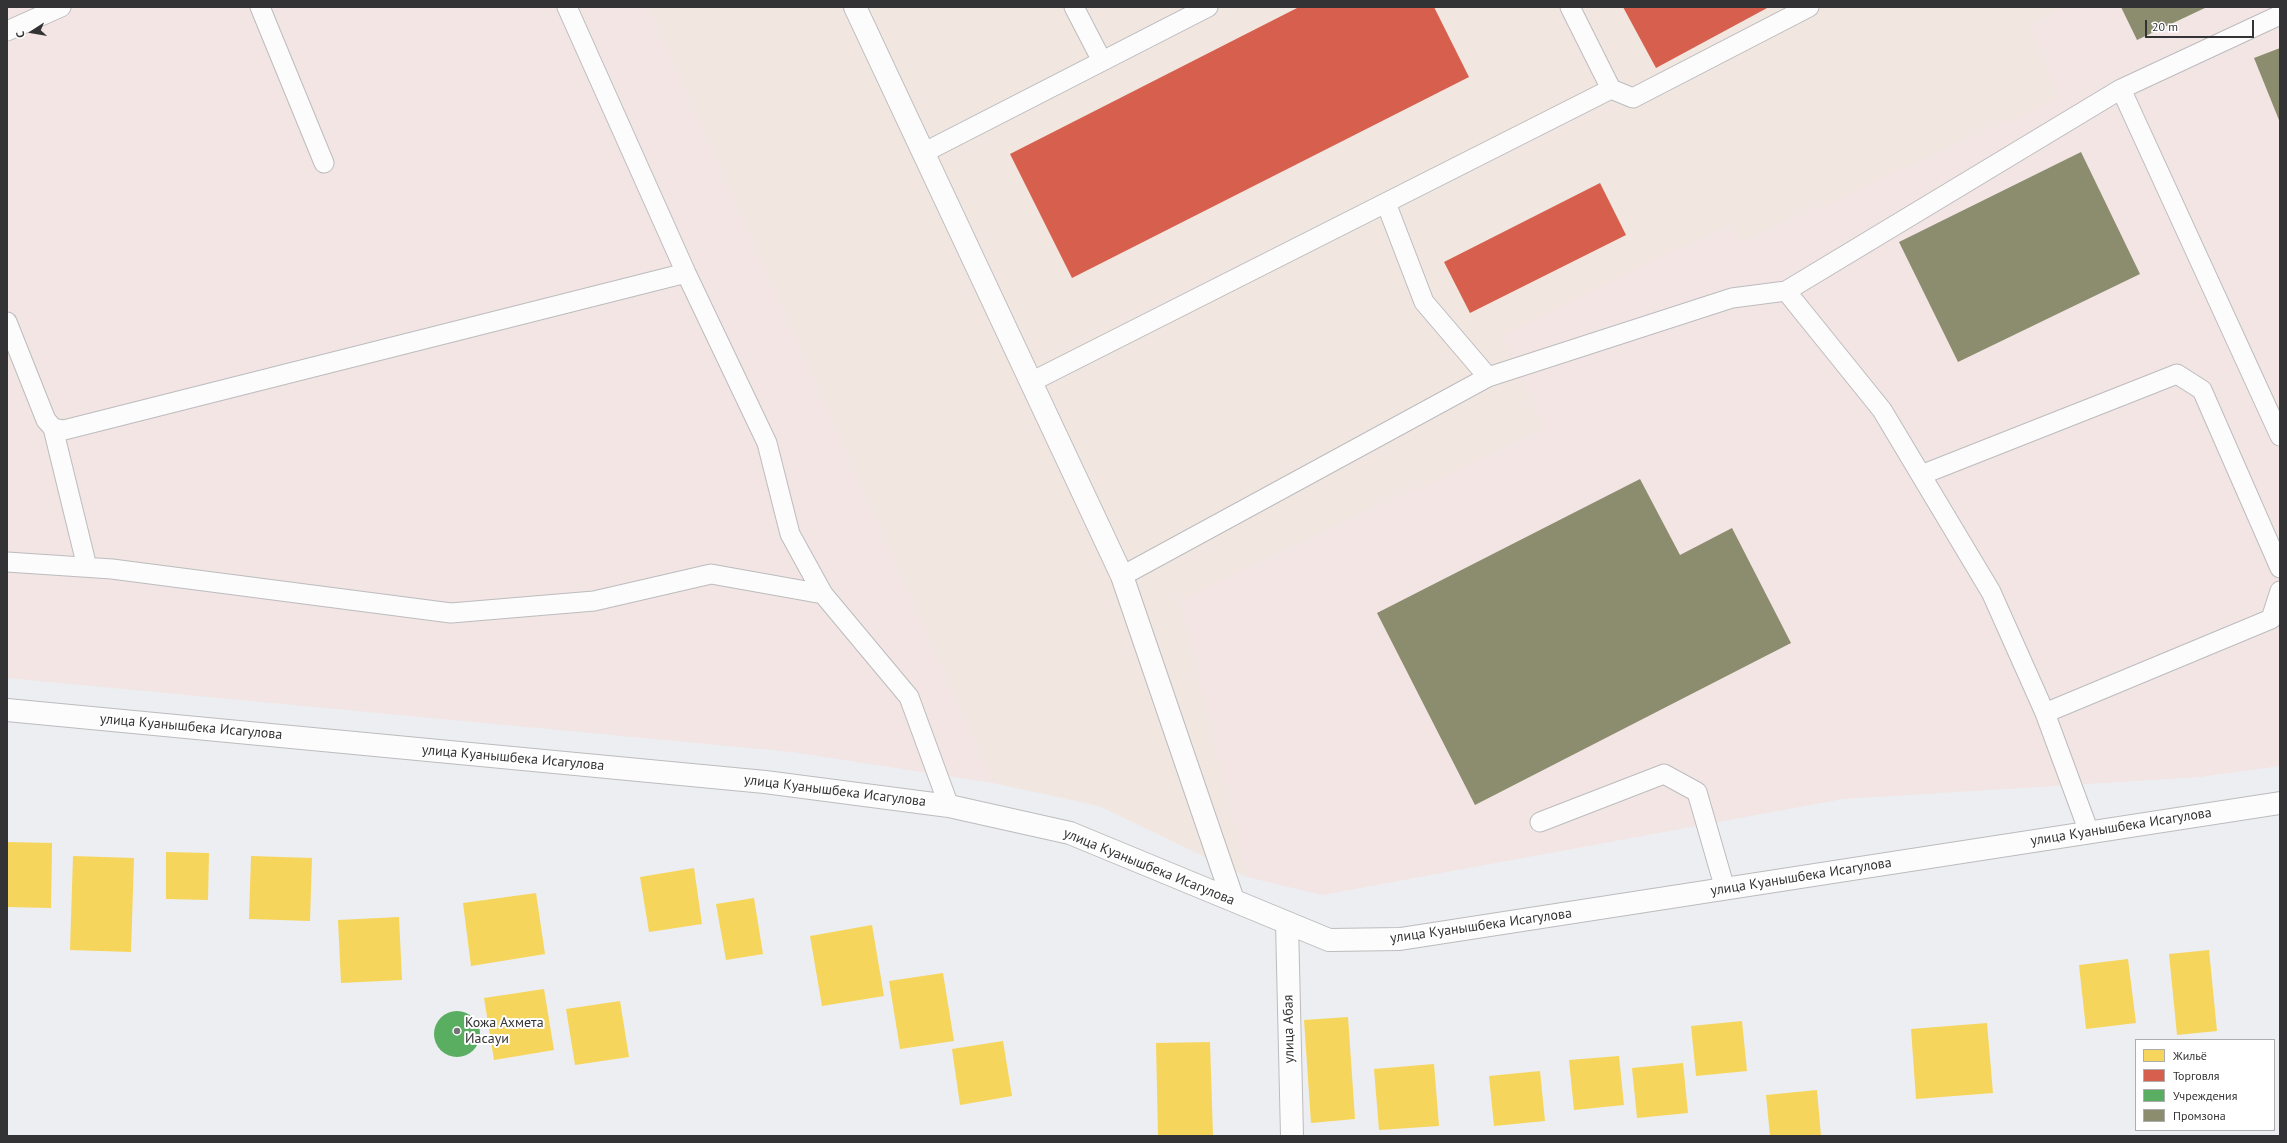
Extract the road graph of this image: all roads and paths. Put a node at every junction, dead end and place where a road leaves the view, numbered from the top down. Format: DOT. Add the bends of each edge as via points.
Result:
graph roads {
  1 [pos="61,7"];
  2 [pos="260,7"];
  3 [pos="567,7"];
  4 [pos="855,7"];
  5 [pos="1074,7"];
  6 [pos="1208,7"];
  7 [pos="1570,7"];
  8 [pos="1809,7"];
  9 [pos="2280,15"];
  10 [pos="7,30"];
  11 [pos="1102,61"];
  12 [pos="1611,89"];
  13 [pos="2121,89"];
  14 [pos="923,153"];
  15 [pos="324,163"];
  16 [pos="1386,203"];
  17 [pos="686,273"];
  18 [pos="1786,291"];
  19 [pos="7,322"];
  20 [pos="1488,377"];
  21 [pos="1031,382"];
  22 [pos="53,428"];
  23 [pos="2280,436"];
  24 [pos="1921,475"];
  25 [pos="7,562"];
  26 [pos="87,567"];
  27 [pos="2280,568"];
  28 [pos="1122,576"];
  29 [pos="2280,591"];
  30 [pos="823,594"];
  31 [pos="7,710"];
  32 [pos="2045,713"];
  33 [pos="2280,803"];
  34 [pos="949,806"];
  35 [pos="1540,822"];
  36 [pos="2089,832"];
  37 [pos="1725,889"];
  38 [pos="1232,900"];
  39 [pos="1287,923"];
  40 [pos="1292,1136"];
  1 -- 10 [label="lane"];
  2 -- 15 [label="lane"];
  3 -- 17 [label="lane"];
  4 -- 14 [label="street"];
  5 -- 11 [label="lane"];
  6 -- 11 [label="lane"];
  7 -- 12 [label="lane"];
  8 -- 12 [label="lane" via="1633,98"];
  9 -- 13 [label="lane"];
  11 -- 14 [label="lane"];
  12 -- 16 [label="lane"];
  13 -- 18 [label="lane"];
  13 -- 23 [label="lane"];
  14 -- 21 [label="street"];
  16 -- 20 [label="lane" via="1424,302"];
  16 -- 21 [label="lane"];
  17 -- 22 [label="lane" via="64,430"];
  17 -- 30 [label="lane" via="767,443 790,534"];
  18 -- 20 [label="lane" via="1732,298"];
  18 -- 24 [label="lane" via="1882,410"];
  19 -- 22 [label="lane" via="46,420"];
  20 -- 28 [label="lane"];
  21 -- 28 [label="street"];
  22 -- 26 [label="lane"];
  24 -- 27 [label="lane" via="2177,374 2202,390"];
  24 -- 32 [label="lane" via="1991,592"];
  25 -- 26 [label="lane"];
  26 -- 30 [label="lane" via="451,613 594,601 711,574"];
  28 -- 38 [label="street"];
  29 -- 32 [label="lane" via="2271,619"];
  30 -- 34 [label="lane" via="909,697"];
  31 -- 34 [label="street, улица Куанышбека Исагулова" via="765,782"];
  32 -- 36 [label="lane"];
  33 -- 36 [label="street, улица Куанышбека Исагулова"];
  34 -- 38 [label="street, улица Куанышбека Исагулова" via="1070,833"];
  35 -- 37 [label="lane" via="1664,774 1697,792"];
  36 -- 37 [label="street, улица Куанышбека Исагулова"];
  37 -- 39 [label="street, улица Куанышбека Исагулова" via="1400,940 1329,940"];
  38 -- 39 [label="street, улица Куанышбека Исагулова"];
  39 -- 40 [label="street, улица Абая"];
}
